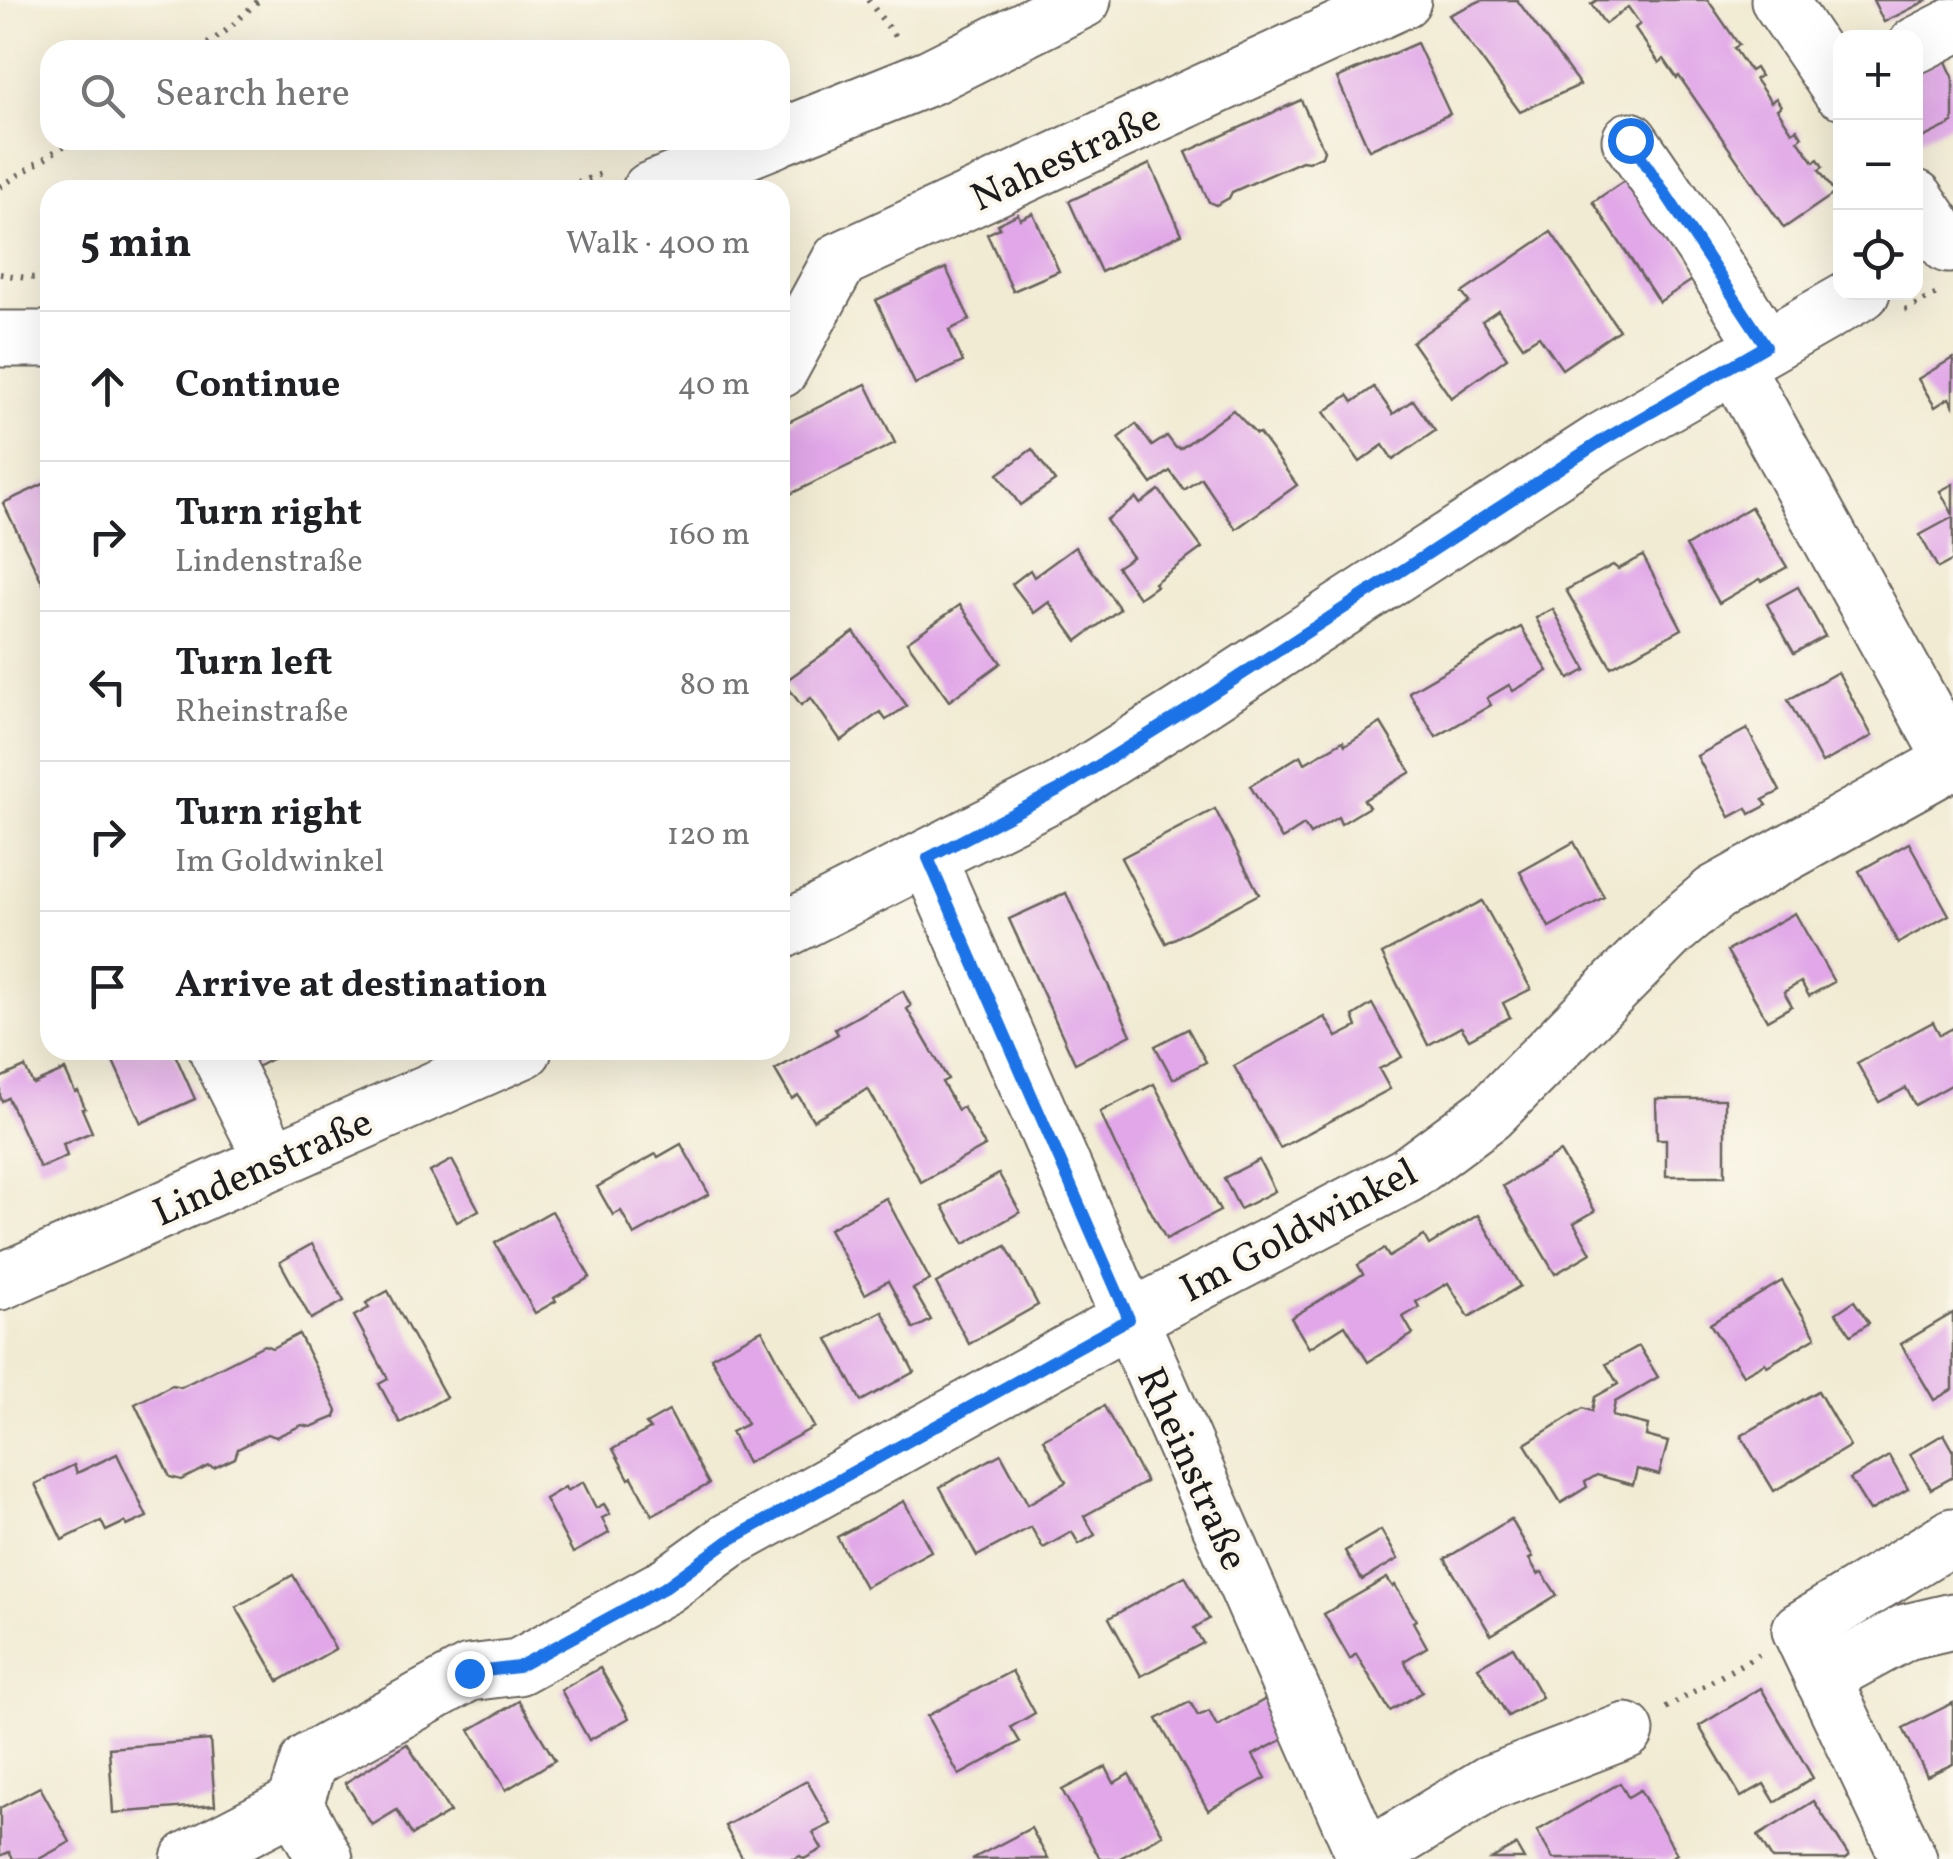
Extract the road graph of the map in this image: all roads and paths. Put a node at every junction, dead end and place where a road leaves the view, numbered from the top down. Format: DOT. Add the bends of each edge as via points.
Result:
graph roads {
  1 [pos="258,0"];
  2 [pos="1083,0"];
  3 [pos="1403,0"];
  4 [pos="1779,0"];
  5 [pos="1953,26"];
  6 [pos="214,40"];
  7 [pos="1923,41"];
  8 [pos="1833,77"];
  9 [pos="790,134"];
  10 [pos="1630,140"];
  11 [pos="57,150"];
  12 [pos="750,150"];
  13 [pos="675,180"];
  14 [pos="0,187"];
  15 [pos="1921,210"];
  16 [pos="1939,250"];
  17 [pos="0,274"];
  18 [pos="40,277"];
  19 [pos="1848,300"];
  20 [pos="0,339"];
  21 [pos="40,339"];
  22 [pos="790,352"];
  23 [pos="1750,355"];
  24 [pos="1953,761"];
  25 [pos="928,858"];
  26 [pos="790,927"];
  27 [pos="222,1060"];
  28 [pos="501,1060"];
  29 [pos="274,1160"];
  30 [pos="0,1282"];
  31 [pos="1129,1319"];
  32 [pos="1953,1536"];
  33 [pos="1953,1620"];
  34 [pos="1811,1654"];
  35 [pos="1626,1731"];
  36 [pos="295,1804"];
  37 [pos="189,1859"];
  38 [pos="325,1859"];
  39 [pos="1366,1859"];
  40 [pos="1909,1859"];
  1 -- 6 [label="path"];
  2 -- 9 [label="street" via="930,77"];
  3 -- 22 [label="street, Nahestraße" via="840,260"];
  4 -- 8 [label="street"];
  5 -- 7 [label="street"];
  10 -- 23 [label="street"];
  11 -- 14 [label="path"];
  12 -- 13 [label="street"];
  15 -- 16 [label="street"];
  17 -- 18 [label="path"];
  19 -- 23 [label="street"];
  20 -- 21 [label="street"];
  23 -- 24 [label="street"];
  23 -- 25 [label="street" via="1603,440 1062,788"];
  24 -- 31 [label="street, Im Goldwinkel" via="1715,893 1489,1114 1407,1174"];
  25 -- 26 [label="street"];
  25 -- 31 [label="street, Rheinstraße"];
  27 -- 29 [label="street"];
  28 -- 29 [label="street, Lindenstraße"];
  29 -- 30 [label="street, Lindenstraße"];
  31 -- 36 [label="street, Im Goldwinkel" via="728,1541 664,1588 518,1667 469,1673 309,1761"];
  31 -- 39 [label="street, Rheinstraße"];
  32 -- 34 [label="street"];
  33 -- 34 [label="street"];
  34 -- 35 [label="path"];
  34 -- 40 [label="street"];
  35 -- 39 [label="street, Rheinstraße" via="1490,1783"];
  36 -- 37 [label="street"];
  36 -- 38 [label="street"];
}
